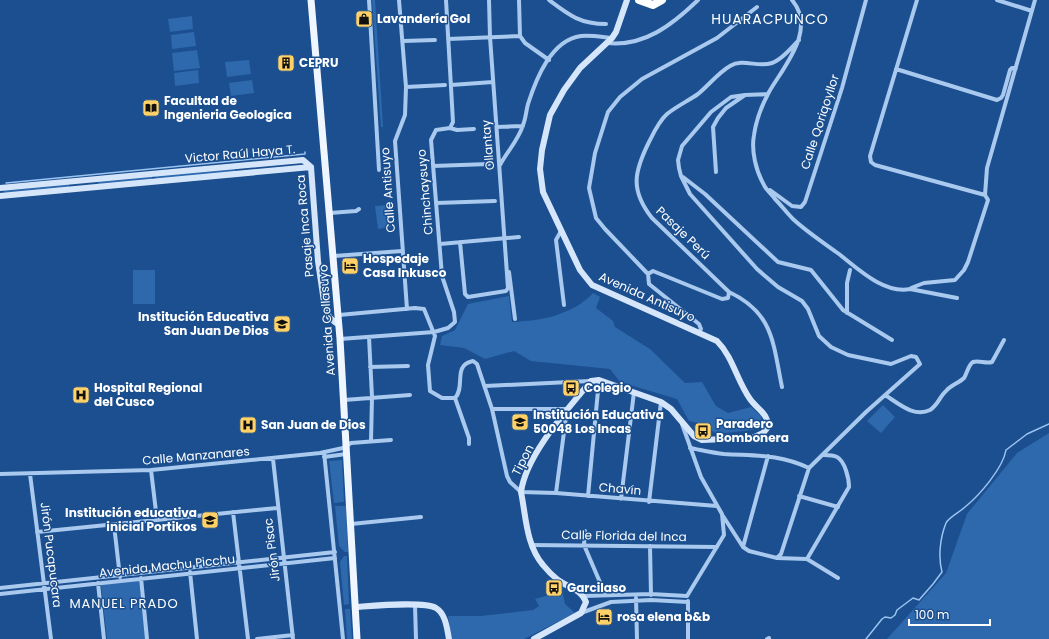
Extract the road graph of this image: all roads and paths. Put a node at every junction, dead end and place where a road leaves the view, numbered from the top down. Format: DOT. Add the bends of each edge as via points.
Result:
graph roads {
  1 [pos="312,0"];
  2 [pos="369,0"];
  3 [pos="399,0"];
  4 [pos="446,0"];
  5 [pos="489,0"];
  6 [pos="519,0"];
  7 [pos="548,0"];
  8 [pos="627,0"];
  9 [pos="639,0"];
  10 [pos="662,0"];
  11 [pos="698,0"];
  12 [pos="792,0"];
  13 [pos="866,0"];
  14 [pos="917,0"];
  15 [pos="997,0"];
  16 [pos="1035,0"];
  17 [pos="757,7"];
  18 [pos="1032,11"];
  19 [pos="606,24"];
  20 [pos="520,36"];
  21 [pos="490,37"];
  22 [pos="612,38"];
  23 [pos="448,39"];
  24 [pos="435,40"];
  25 [pos="799,40"];
  26 [pos="403,41"];
  27 [pos="607,43"];
  28 [pos="549,60"];
  29 [pos="1016,68"];
  30 [pos="896,69"];
  31 [pos="493,82"];
  32 [pos="445,85"];
  33 [pos="451,85"];
  34 [pos="406,87"];
  35 [pos="768,94"];
  36 [pos="745,95"];
  37 [pos="523,126"];
  38 [pos="496,127"];
  39 [pos="450,128"];
  40 [pos="474,130"];
  41 [pos="268,163"];
  42 [pos="489,164"];
  43 [pos="500,165"];
  44 [pos="433,166"];
  45 [pos="311,167"];
  46 [pos="379,170"];
  47 [pos="268,171"];
  48 [pos="716,172"];
  49 [pos="681,176"];
  50 [pos="764,186"];
  51 [pos="0,188"];
  52 [pos="985,195"];
  53 [pos="0,196"];
  54 [pos="495,201"];
  55 [pos="436,203"];
  56 [pos="359,208"];
  57 [pos="330,213"];
  58 [pos="561,231"];
  59 [pos="519,237"];
  60 [pos="506,238"];
  61 [pos="460,242"];
  62 [pos="440,244"];
  63 [pos="402,251"];
  64 [pos="334,256"];
  65 [pos="850,270"];
  66 [pos="648,274"];
  67 [pos="910,289"];
  68 [pos="729,292"];
  69 [pos="958,298"];
  70 [pos="564,304"];
  71 [pos="407,309"];
  72 [pos="847,313"];
  73 [pos="339,315"];
  74 [pos="515,318"];
  75 [pos="339,324"];
  76 [pos="434,332"];
  77 [pos="699,332"];
  78 [pos="369,337"];
  79 [pos="340,339"];
  80 [pos="892,340"];
  81 [pos="1004,340"];
  82 [pos="408,366"];
  83 [pos="370,367"];
  84 [pos="599,380"];
  85 [pos="591,381"];
  86 [pos="485,386"];
  87 [pos="782,387"];
  88 [pos="634,392"];
  89 [pos="410,395"];
  90 [pos="885,395"];
  91 [pos="372,397"];
  92 [pos="456,398"];
  93 [pos="344,400"];
  94 [pos="661,402"];
  95 [pos="492,409"];
  96 [pos="567,409"];
  97 [pos="682,422"];
  98 [pos="391,440"];
  99 [pos="371,441"];
  100 [pos="469,444"];
  101 [pos="690,448"];
  102 [pos="346,450"];
  103 [pos="324,455"];
  104 [pos="824,455"];
  105 [pos="768,456"];
  106 [pos="273,459"];
  107 [pos="809,468"];
  108 [pos="151,470"];
  109 [pos="0,474"];
  110 [pos="30,474"];
  111 [pos="521,492"];
  112 [pos="556,492"];
  113 [pos="588,496"];
  114 [pos="799,496"];
  115 [pos="621,499"];
  116 [pos="649,502"];
  117 [pos="717,506"];
  118 [pos="838,507"];
  119 [pos="278,508"];
  120 [pos="233,512"];
  121 [pos="722,514"];
  122 [pos="421,517"];
  123 [pos="157,520"];
  124 [pos="351,524"];
  125 [pos="114,525"];
  126 [pos="584,531"];
  127 [pos="37,532"];
  128 [pos="531,545"];
  129 [pos="584,545"];
  130 [pos="650,546"];
  131 [pos="742,547"];
  132 [pos="717,548"];
  133 [pos="335,552"];
  134 [pos="283,557"];
  135 [pos="335,558"];
  136 [pos="777,558"];
  137 [pos="807,559"];
  138 [pos="238,562"];
  139 [pos="284,563"];
  140 [pos="189,568"];
  141 [pos="239,569"];
  142 [pos="190,573"];
  143 [pos="120,575"];
  144 [pos="141,578"];
  145 [pos="838,578"];
  146 [pos="120,581"];
  147 [pos="45,583"];
  148 [pos="98,583"];
  149 [pos="0,588"];
  150 [pos="45,588"];
  151 [pos="0,594"];
  152 [pos="605,594"];
  153 [pos="636,594"];
  154 [pos="651,594"];
  155 [pos="583,596"];
  156 [pos="687,596"];
  157 [pos="636,600"];
  158 [pos="651,600"];
  159 [pos="688,602"];
  160 [pos="415,605"];
  161 [pos="355,607"];
  162 [pos="581,614"];
  163 [pos="293,637"];
  164 [pos="51,639"];
  165 [pos="104,639"];
  166 [pos="147,639"];
  167 [pos="197,639"];
  168 [pos="248,639"];
  169 [pos="257,639"];
  170 [pos="343,639"];
  171 [pos="357,639"];
  172 [pos="416,639"];
  173 [pos="449,639"];
  174 [pos="534,639"];
  175 [pos="637,639"];
  176 [pos="688,639"];
  1 -- 57 [label="main road, Avenida Collasuyo"];
  2 -- 46 [label="street"];
  3 -- 26 [label="street, Calle Antisuyo"];
  4 -- 23 [label="street"];
  5 -- 21 [label="street, Ollantay"];
  6 -- 20 [label="street"];
  7 -- 19 [label="street" via="575,19 591,24"];
  8 -- 22 [label="street, Avenida Antisuyo"];
  9 -- 10 [label="highway" via="653,5"];
  11 -- 27 [label="street" via="675,22 645,39 620,45"];
  12 -- 25 [label="street" via="800,15"];
  13 -- 50 [label="street, Calle Qoriqoyllor" via="842,88 805,202 801,207 792,206"];
  14 -- 30 [label="street"];
  15 -- 18 [label="street"];
  16 -- 18 [label="street"];
  17 -- 66 [label="street" via="717,38 642,79 620,97 608,112 595,153 589,188 596,218"];
  18 -- 29 [label="street"];
  20 -- 21 [label="street"];
  20 -- 28 [label="street" via="525,43"];
  21 -- 23 [label="street"];
  21 -- 31 [label="street, Ollantay"];
  22 -- 27 [label="street, Avenida Antisuyo"];
  22 -- 28 [label="street" via="572,38 558,48"];
  23 -- 33 [label="street"];
  24 -- 26 [label="street"];
  25 -- 35 [label="street"];
  25 -- 68 [label="street, Pasaje Perú" via="772,63 735,63 720,72 698,94 666,114 656,127 639,161 635,186 643,207"];
  26 -- 34 [label="street, Calle Antisuyo"];
  27 -- 58 [label="street, Avenida Antisuyo" via="580,68 550,115 542,150 540,175 543,192"];
  28 -- 37 [label="street" via="536,83"];
  29 -- 30 [label="street" via="1010,70 1003,95 997,100"];
  29 -- 52 [label="street" via="987,168"];
  30 -- 52 [label="street" via="870,156 871,162"];
  31 -- 33 [label="street"];
  31 -- 38 [label="street, Ollantay"];
  32 -- 34 [label="street"];
  33 -- 39 [label="street" via="453,122"];
  34 -- 63 [label="street, Calle Antisuyo" via="405,115 395,141"];
  35 -- 36 [label="street"];
  35 -- 50 [label="street" via="757,120 754,136 755,161"];
  36 -- 48 [label="street" via="726,108 713,127"];
  36 -- 49 [label="street" via="731,97 711,112 682,146 678,160"];
  37 -- 38 [label="street"];
  37 -- 43 [label="street"];
  38 -- 43 [label="street, Ollantay"];
  39 -- 40 [label="street"];
  39 -- 44 [label="street, Chinchaysuyo" via="438,129 432,134"];
  41 -- 45 [label="street, Victor Raúl Haya T." via="303,160"];
  41 -- 47 [label="street"];
  41 -- 51 [label="street, Victor Raúl Haya T."];
  42 -- 44 [label="street"];
  43 -- 60 [label="street, Ollantay"];
  44 -- 55 [label="street, Chinchaysuyo"];
  45 -- 47 [label="street, Victor Raúl Haya T."];
  45 -- 75 [label="street, Pasaje Inca Roca" via="318,261 324,302 329,317"];
  47 -- 53 [label="street, Victor Raúl Haya T."];
  49 -- 72 [label="street" via="705,194 778,262 811,270"];
  49 -- 90 [label="street" via="690,194 757,269 778,287 802,301 819,336 831,347 848,355 891,364 912,356 920,360 918,368"];
  50 -- 67 [label="street" via="793,219 874,280 896,289"];
  52 -- 67 [label="street" via="988,200 968,262 960,276 949,282 924,283"];
  54 -- 55 [label="street"];
  55 -- 62 [label="street, Chinchaysuyo"];
  56 -- 57 [label="street" via="356,211"];
  57 -- 64 [label="main road, Avenida Collasuyo"];
  58 -- 70 [label="street" via="556,240"];
  58 -- 77 [label="street, Avenida Antisuyo" via="580,270 592,286"];
  59 -- 60 [label="street"];
  60 -- 61 [label="street"];
  60 -- 61 [label="street, Ollantay" via="508,288 502,293 468,296 463,289"];
  60 -- 74 [label="street"];
  61 -- 62 [label="street"];
  62 -- 76 [label="street, Chinchaysuyo" via="442,278 455,322 448,328"];
  63 -- 64 [label="street"];
  63 -- 71 [label="street, Calle Antisuyo"];
  64 -- 73 [label="main road, Avenida Collasuyo"];
  65 -- 72 [label="street" via="847,283"];
  66 -- 68 [label="street" via="653,271 722,299 728,298"];
  66 -- 77 [label="street" via="649,284 696,322 701,328"];
  67 -- 69 [label="street"];
  68 -- 87 [label="street, Pasaje Perú" via="742,298 768,326"];
  71 -- 73 [label="street"];
  71 -- 76 [label="street" via="424,309"];
  72 -- 80 [label="street"];
  73 -- 75 [label="main road, Avenida Collasuyo"];
  75 -- 79 [label="main road, Avenida Collasuyo"];
  76 -- 78 [label="street"];
  76 -- 92 [label="street" via="435,339 429,356 428,370 430,391 442,398"];
  77 -- 97 [label="street, Avenida Antisuyo" via="722,346 751,400 766,416 768,427 762,434 752,438 709,441 694,436"];
  78 -- 79 [label="street"];
  78 -- 83 [label="street"];
  79 -- 93 [label="main road, Avenida Collasuyo"];
  81 -- 90 [label="street" via="992,362 971,364 963,378 952,385 930,410 911,411"];
  82 -- 83 [label="street"];
  83 -- 91 [label="street"];
  84 -- 85 [label="street"];
  84 -- 88 [label="street"];
  84 -- 113 [label="street"];
  85 -- 86 [label="street"];
  85 -- 96 [label="street, Tipon"];
  86 -- 92 [label="street" via="477,364 473,361 466,363 460,373 460,390"];
  86 -- 95 [label="street"];
  88 -- 94 [label="street"];
  88 -- 115 [label="street"];
  89 -- 91 [label="street"];
  90 -- 104 [label="street"];
  91 -- 93 [label="street"];
  91 -- 99 [label="street"];
  92 -- 100 [label="street"];
  93 -- 102 [label="main road, Avenida Collasuyo"];
  94 -- 97 [label="street"];
  94 -- 116 [label="street"];
  95 -- 96 [label="street"];
  95 -- 111 [label="street" via="510,482"];
  96 -- 111 [label="street, Tipon" via="526,473"];
  96 -- 112 [label="street"];
  97 -- 101 [label="street"];
  98 -- 99 [label="street, Calle Manzanares"];
  99 -- 102 [label="street, Calle Manzanares" via="351,443"];
  101 -- 105 [label="street" via="722,454"];
  101 -- 117 [label="street" via="701,477"];
  102 -- 103 [label="street, Calle Manzanares"];
  102 -- 103 [label="street"];
  102 -- 124 [label="main road, Avenida Collasuyo"];
  103 -- 106 [label="street, Calle Manzanares"];
  103 -- 133 [label="street"];
  104 -- 107 [label="street"];
  104 -- 118 [label="street" via="841,459 849,480 849,487"];
  105 -- 107 [label="street" via="792,460"];
  105 -- 131 [label="street"];
  106 -- 108 [label="street, Calle Manzanares"];
  106 -- 119 [label="street, Jirón Pisac"];
  107 -- 114 [label="street"];
  108 -- 110 [label="street, Calle Manzanares"];
  108 -- 123 [label="street"];
  109 -- 110 [label="street, Calle Manzanares"];
  110 -- 127 [label="street, Jirón Pucapucara"];
  111 -- 112 [label="street, Chavín"];
  111 -- 128 [label="street, Tipon"];
  112 -- 113 [label="street, Chavín"];
  113 -- 115 [label="street, Chavín"];
  114 -- 118 [label="street"];
  114 -- 136 [label="street" via="781,554"];
  115 -- 116 [label="street, Chavín"];
  116 -- 117 [label="street, Chavín"];
  117 -- 121 [label="street"];
  118 -- 137 [label="street"];
  119 -- 120 [label="street"];
  119 -- 134 [label="street, Jirón Pisac"];
  120 -- 123 [label="street"];
  120 -- 138 [label="street"];
  121 -- 131 [label="street"];
  121 -- 132 [label="street" via="724,535"];
  122 -- 124 [label="street"];
  123 -- 125 [label="street"];
  124 -- 161 [label="main road, Avenida Collasuyo"];
  125 -- 127 [label="street"];
  125 -- 143 [label="street"];
  126 -- 129 [label="street"];
  127 -- 147 [label="street, Jirón Pucapucara"];
  128 -- 129 [label="street, Calle Florida del Inca"];
  128 -- 155 [label="street, Tipon" via="542,564 558,580"];
  129 -- 130 [label="street, Calle Florida del Inca"];
  129 -- 152 [label="street"];
  130 -- 132 [label="street, Calle Florida del Inca"];
  130 -- 154 [label="street"];
  131 -- 136 [label="street"];
  132 -- 156 [label="street"];
  133 -- 134 [label="street, Avenida Machu Picchu"];
  133 -- 135 [label="street"];
  134 -- 138 [label="street, Avenida Machu Picchu"];
  134 -- 139 [label="street, Jirón Pisac"];
  135 -- 139 [label="street, Avenida Machu Picchu"];
  135 -- 170 [label="street"];
  136 -- 137 [label="street"];
  137 -- 145 [label="street"];
  138 -- 140 [label="street, Avenida Machu Picchu"];
  138 -- 141 [label="street"];
  139 -- 141 [label="street, Avenida Machu Picchu"];
  139 -- 163 [label="street, Jirón Pisac"];
  140 -- 142 [label="street"];
  140 -- 143 [label="street, Avenida Machu Picchu"];
  141 -- 142 [label="street, Avenida Machu Picchu"];
  141 -- 168 [label="street"];
  142 -- 144 [label="street, Avenida Machu Picchu"];
  142 -- 167 [label="street"];
  143 -- 146 [label="street"];
  143 -- 147 [label="street, Avenida Machu Picchu"];
  144 -- 146 [label="street, Avenida Machu Picchu"];
  144 -- 166 [label="street"];
  146 -- 148 [label="street, Avenida Machu Picchu"];
  147 -- 149 [label="street, Avenida Machu Picchu"];
  147 -- 150 [label="street, Jirón Pucapucara"];
  148 -- 150 [label="street, Avenida Machu Picchu"];
  148 -- 165 [label="street"];
  150 -- 151 [label="street, Avenida Machu Picchu"];
  150 -- 164 [label="street, Jirón Pucapucara"];
  152 -- 153 [label="street"];
  152 -- 155 [label="street"];
  153 -- 154 [label="street"];
  153 -- 157 [label="street"];
  154 -- 156 [label="street"];
  154 -- 158 [label="street"];
  155 -- 162 [label="street" via="586,602"];
  156 -- 159 [label="street"];
  157 -- 158 [label="street"];
  157 -- 162 [label="street" via="603,603"];
  157 -- 175 [label="street"];
  158 -- 159 [label="street"];
  159 -- 176 [label="street"];
  160 -- 161 [label="street"];
  160 -- 172 [label="street"];
  160 -- 173 [label="street" via="436,608 441,613"];
  161 -- 171 [label="main road, Avenida Collasuyo"];
  162 -- 174 [label="street"];
  163 -- 169 [label="street"];
}
